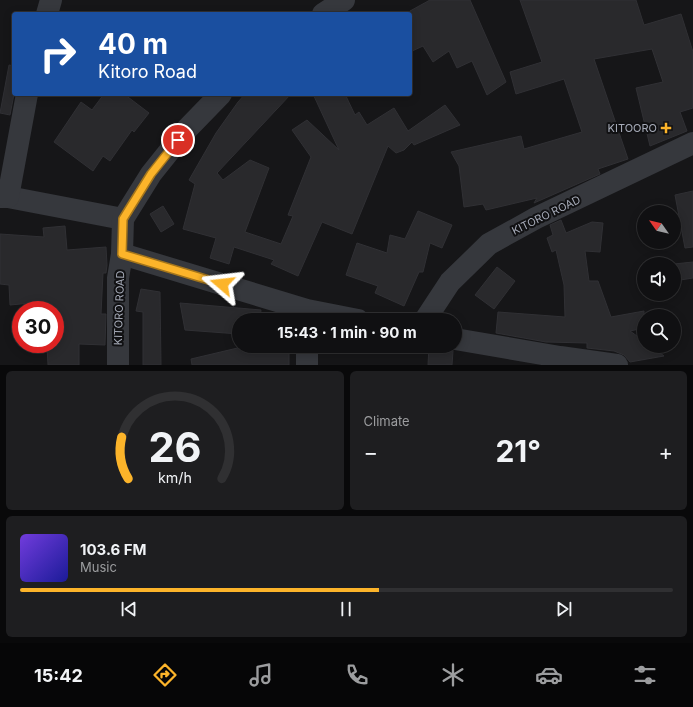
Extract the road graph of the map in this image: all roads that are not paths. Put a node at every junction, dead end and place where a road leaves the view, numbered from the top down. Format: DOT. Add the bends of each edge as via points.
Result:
graph roads {
  1 [pos="51,0"];
  2 [pos="344,0"];
  3 [pos="48,12"];
  4 [pos="326,12"];
  5 [pos="27,96"];
  6 [pos="219,96"];
  7 [pos="693,144"];
  8 [pos="4,197"];
  9 [pos="123,219"];
  10 [pos="122,254"];
  11 [pos="301,313"];
  12 [pos="430,313"];
  13 [pos="462,341"];
  14 [pos="307,353"];
  15 [pos="118,365"];
  16 [pos="308,365"];
  17 [pos="617,365"];
  1 -- 3 [label="street"];
  2 -- 4 [label="street"];
  5 -- 8 [label="street"];
  6 -- 9 [label="street" via="187,129 151,174"];
  7 -- 12 [label="street, KITORO ROAD" via="536,218 489,244 450,282"];
  8 -- 9 [label="street"];
  9 -- 10 [label="street, KITORO ROAD"];
  10 -- 11 [label="street"];
  10 -- 15 [label="street, KITORO ROAD" via="118,278"];
  13 -- 17 [label="street"];
  14 -- 16 [label="street"];
}
